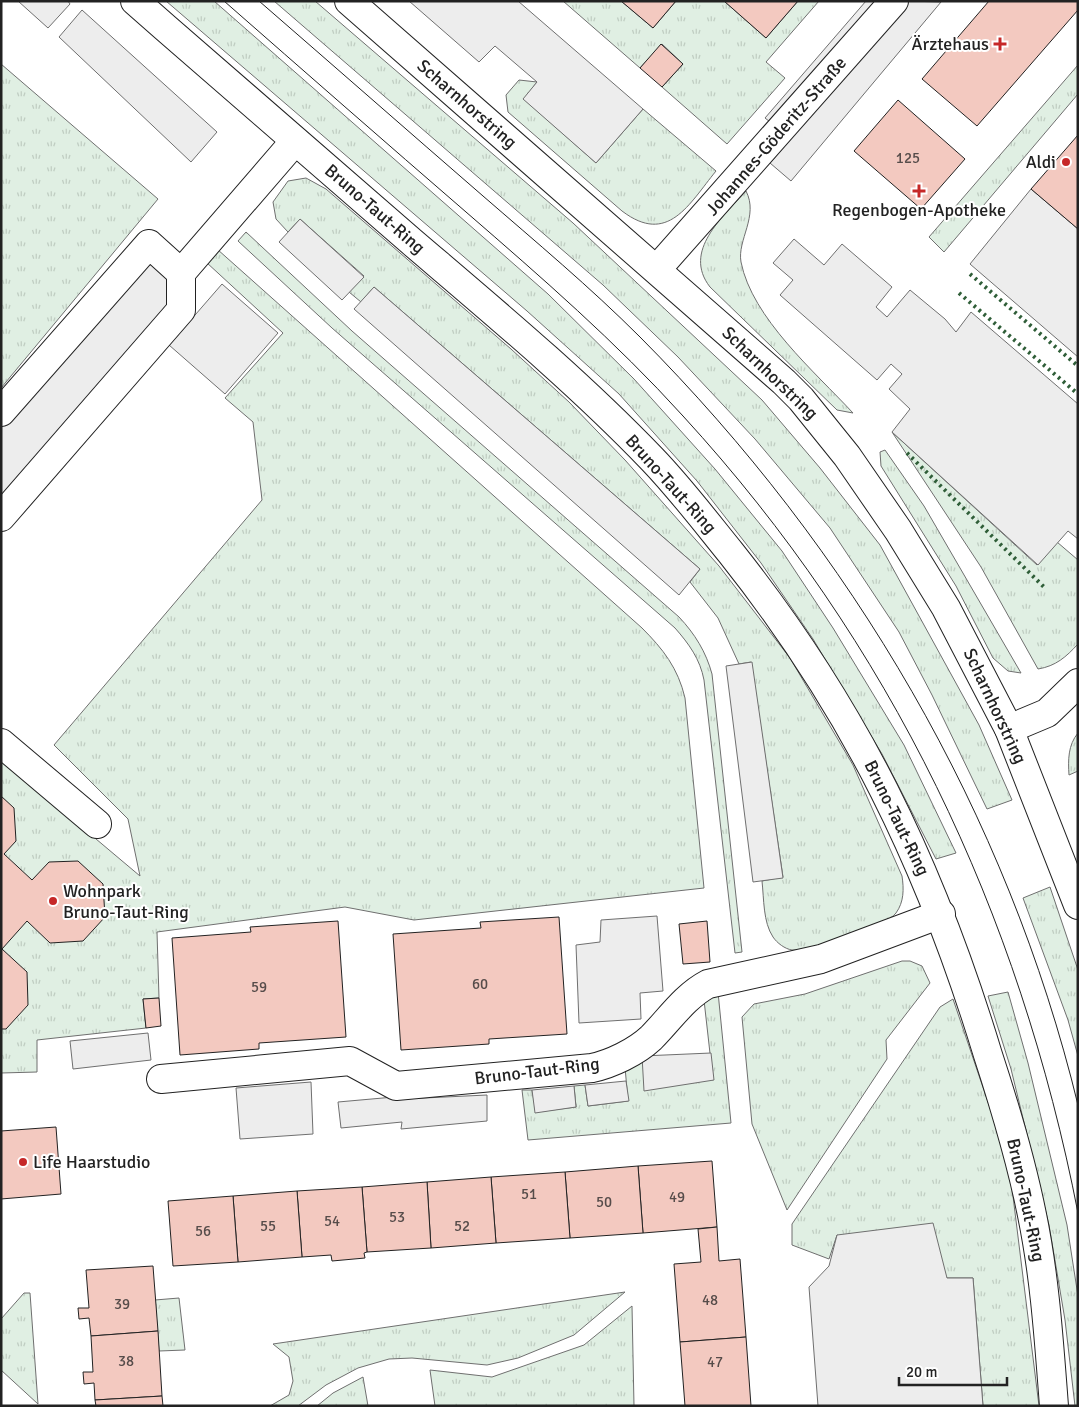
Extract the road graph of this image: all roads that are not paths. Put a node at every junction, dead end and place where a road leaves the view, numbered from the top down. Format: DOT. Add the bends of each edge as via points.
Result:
graph roads {
  1 [pos="135,1"];
  2 [pos="350,1"];
  3 [pos="894,1"];
  4 [pos="295,141"];
  5 [pos="658,269"];
  6 [pos="181,273"];
  7 [pos="1,412"];
  8 [pos="1,517"];
  9 [pos="1078,683"];
  10 [pos="1009,729"];
  11 [pos="1,743"];
  12 [pos="97,824"];
  13 [pos="1078,905"];
  14 [pos="941,914"];
  15 [pos="161,1079"];
  16 [pos="1054,1406"];
  1 -- 4 [label="street, Bruno-Taut-Ring"];
  2 -- 5 [label="street, Scharnhorstring"];
  3 -- 5 [label="street, Johannes-Göderitz-Straße"];
  4 -- 6 [label="street"];
  4 -- 14 [label="street, Bruno-Taut-Ring" via="547,358 678,487 770,603 838,705 897,813"];
  5 -- 10 [label="street, Scharnhorstring" via="784,382 833,436 922,568"];
  6 -- 7 [label="street" via="149,244"];
  6 -- 8 [label="street" via="181,310"];
  9 -- 10 [label="street" via="1048,713"];
  10 -- 13 [label="street, Scharnhorstring"];
  11 -- 12 [label="street"];
  14 -- 15 [label="street, Bruno-Taut-Ring" via="821,959 708,984 695,992 649,1040 592,1068 396,1086 350,1061"];
  14 -- 16 [label="street, Bruno-Taut-Ring" via="981,1030 1029,1199 1046,1309"];
}
